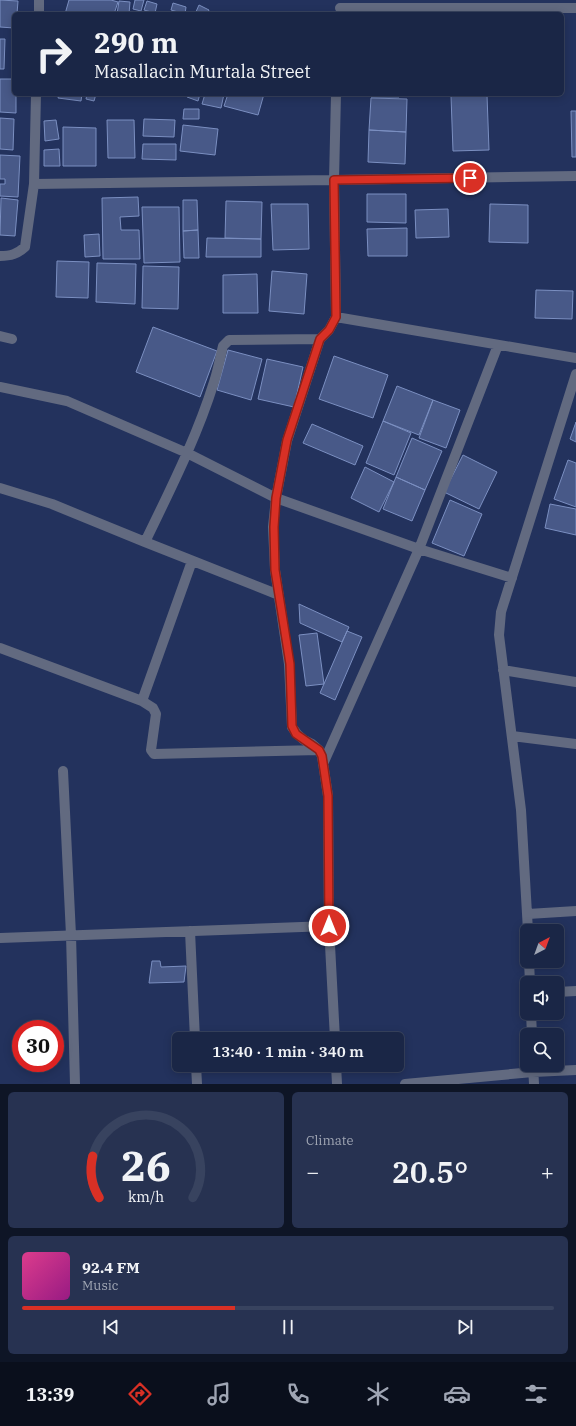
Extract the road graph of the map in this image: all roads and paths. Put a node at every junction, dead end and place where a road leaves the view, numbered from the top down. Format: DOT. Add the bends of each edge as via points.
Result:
graph roads {
  1 [pos="39,0"];
  2 [pos="340,7"];
  3 [pos="576,8"];
  4 [pos="39,12"];
  5 [pos="36,96"];
  6 [pos="336,96"];
  7 [pos="576,176"];
  8 [pos="334,180"];
  9 [pos="34,184"];
  10 [pos="0,256"];
  11 [pos="336,317"];
  12 [pos="0,336"];
  13 [pos="12,339"];
  14 [pos="320,339"];
  15 [pos="498,345"];
  16 [pos="576,358"];
  17 [pos="576,374"];
  18 [pos="0,388"];
  19 [pos="187,453"];
  20 [pos="0,488"];
  21 [pos="276,498"];
  22 [pos="145,542"];
  23 [pos="419,549"];
  24 [pos="192,561"];
  25 [pos="512,578"];
  26 [pos="278,595"];
  27 [pos="0,648"];
  28 [pos="504,670"];
  29 [pos="576,682"];
  30 [pos="142,701"];
  31 [pos="512,736"];
  32 [pos="576,744"];
  33 [pos="319,750"];
  34 [pos="323,764"];
  35 [pos="63,771"];
  36 [pos="576,911"];
  37 [pos="528,914"];
  38 [pos="528,924"];
  39 [pos="329,926"];
  40 [pos="190,931"];
  41 [pos="71,935"];
  42 [pos="0,938"];
  43 [pos="576,991"];
  44 [pos="564,992"];
  45 [pos="195,1032"];
  46 [pos="335,1032"];
  47 [pos="564,1070"];
  48 [pos="576,1070"];
  49 [pos="520,1071"];
  50 [pos="196,1072"];
  51 [pos="336,1072"];
  52 [pos="533,1072"];
  53 [pos="75,1084"];
  54 [pos="197,1084"];
  55 [pos="337,1084"];
  56 [pos="405,1084"];
  57 [pos="534,1084"];
  1 -- 4 [label="street"];
  2 -- 3 [label="street"];
  5 -- 9 [label="street"];
  6 -- 8 [label="street"];
  7 -- 8 [label="street"];
  8 -- 9 [label="street"];
  8 -- 11 [label="street"];
  9 -- 10 [label="street" via="25,247 10,256"];
  11 -- 14 [label="street"];
  11 -- 15 [label="street"];
  12 -- 13 [label="street"];
  14 -- 19 [label="street" via="225,342 208,402"];
  14 -- 21 [label="street" via="287,440"];
  15 -- 16 [label="street"];
  15 -- 23 [label="street"];
  17 -- 25 [label="street"];
  18 -- 19 [label="street" via="67,402"];
  19 -- 21 [label="street"];
  19 -- 22 [label="street"];
  20 -- 22 [label="street" via="52,504"];
  21 -- 23 [label="street"];
  21 -- 26 [label="street" via="274,527"];
  22 -- 24 [label="street"];
  23 -- 25 [label="street"];
  23 -- 34 [label="street"];
  24 -- 26 [label="street"];
  24 -- 30 [label="street"];
  25 -- 28 [label="street" via="501,612 499,635"];
  26 -- 33 [label="street" via="290,664 292,726 296,734"];
  27 -- 30 [label="street"];
  28 -- 29 [label="street"];
  28 -- 31 [label="street"];
  30 -- 33 [label="street" via="153,708 156,714 151,750 154,754"];
  31 -- 32 [label="street"];
  31 -- 37 [label="street"];
  33 -- 34 [label="street"];
  34 -- 39 [label="street" via="328,796"];
  35 -- 41 [label="street"];
  36 -- 37 [label="street"];
  37 -- 38 [label="street"];
  39 -- 40 [label="street"];
  39 -- 46 [label="street"];
  40 -- 41 [label="street"];
  40 -- 45 [label="street"];
  41 -- 42 [label="street"];
  41 -- 53 [label="street"];
  43 -- 44 [label="street"];
  47 -- 48 [label="street"];
  49 -- 56 [label="street"];
  50 -- 54 [label="street"];
  51 -- 55 [label="street"];
  52 -- 57 [label="street"];
}
